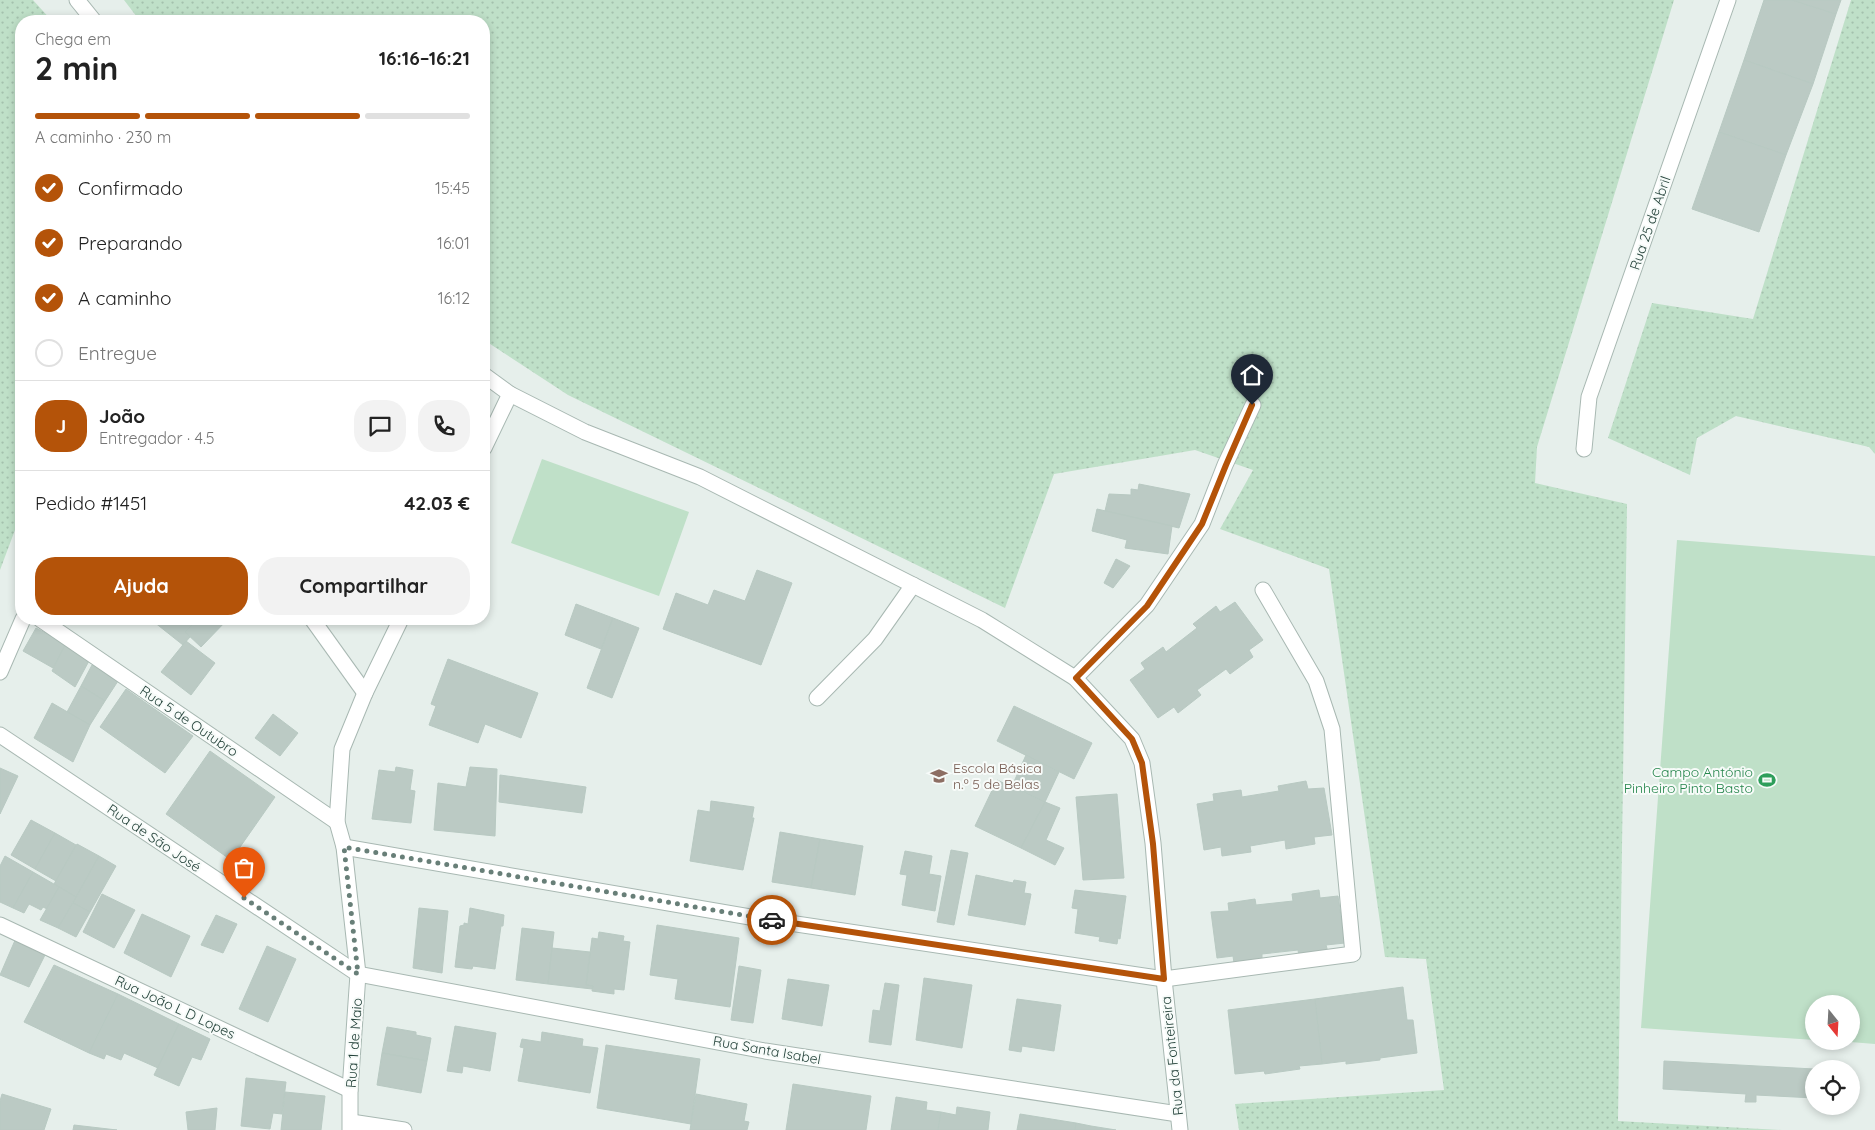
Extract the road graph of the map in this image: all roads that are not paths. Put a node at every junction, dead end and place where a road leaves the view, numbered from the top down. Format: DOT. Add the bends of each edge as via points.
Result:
graph roads {
  1 [pos="77,0"];
  2 [pos="1728,0"];
  3 [pos="89,15"];
  4 [pos="490,379"];
  5 [pos="510,394"];
  6 [pos="1252,405"];
  7 [pos="490,436"];
  8 [pos="1584,449"];
  9 [pos="913,585"];
  10 [pos="1263,590"];
  11 [pos="20,625"];
  12 [pos="49,625"];
  13 [pos="316,625"];
  14 [pos="398,625"];
  15 [pos="0,672"];
  16 [pos="1076,678"];
  17 [pos="365,693"];
  18 [pos="817,698"];
  19 [pos="0,735"];
  20 [pos="337,822"];
  21 [pos="344,847"];
  22 [pos="0,925"];
  23 [pos="358,974"];
  24 [pos="1164,979"];
  25 [pos="350,1090"];
  26 [pos="1178,1114"];
  27 [pos="350,1126"];
  28 [pos="404,1130"];
  29 [pos="1180,1130"];
  1 -- 3 [label="street"];
  2 -- 8 [label="street, Rua 25 de Abril" via="1589,397"];
  4 -- 5 [label="street, Rua da Fonteireira"];
  5 -- 7 [label="street"];
  5 -- 9 [label="street, Rua da Fonteireira" via="585,432 700,477"];
  6 -- 16 [label="street" via="1202,524 1147,606"];
  9 -- 16 [label="street, Rua da Fonteireira" via="982,620"];
  9 -- 18 [label="street" via="875,639"];
  10 -- 24 [label="street" via="1316,681 1332,729 1353,954"];
  11 -- 15 [label="street"];
  12 -- 20 [label="street, Rua 5 de Outubro"];
  13 -- 17 [label="street"];
  14 -- 17 [label="street, Rua 1 de Maio"];
  16 -- 24 [label="street, Rua da Fonteireira" via="1132,739 1142,763 1153,844"];
  17 -- 20 [label="street, Rua 1 de Maio" via="342,749"];
  19 -- 23 [label="street, Rua de São José"];
  20 -- 21 [label="street, Rua 1 de Maio"];
  21 -- 23 [label="street, Rua 1 de Maio"];
  21 -- 24 [label="street" via="750,917"];
  22 -- 25 [label="street, Rua João L D Lopes"];
  23 -- 25 [label="street, Rua 1 de Maio"];
  23 -- 26 [label="street, Rua Santa Isabel" via="764,1051"];
  24 -- 26 [label="street, Rua da Fonteireira"];
  25 -- 27 [label="street, Rua 1 de Maio"];
  26 -- 29 [label="street, Rua da Fonteireira"];
  27 -- 28 [label="street"];
}
